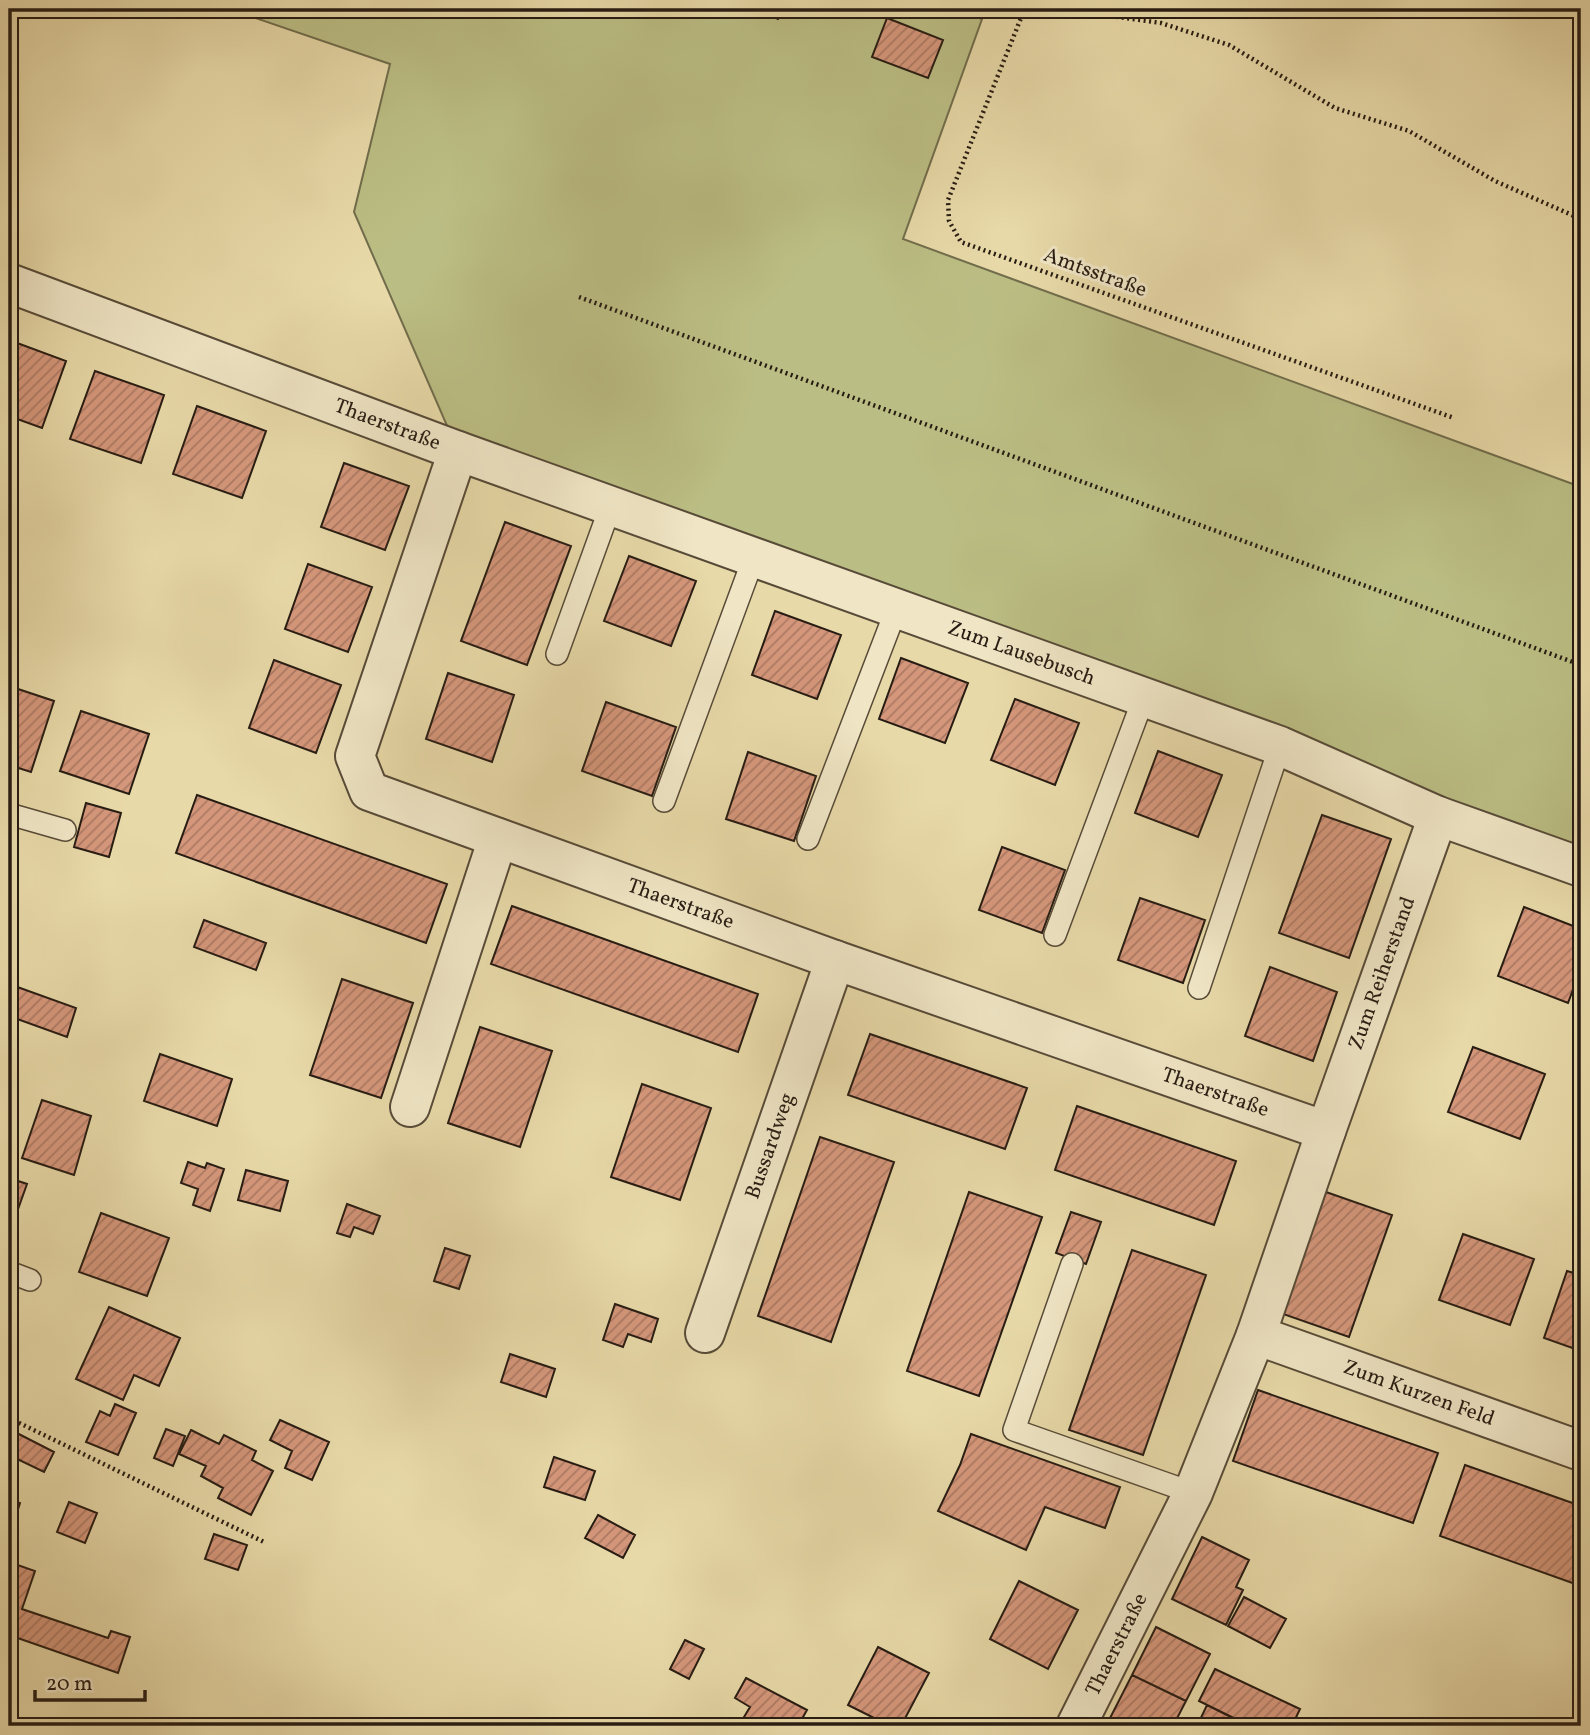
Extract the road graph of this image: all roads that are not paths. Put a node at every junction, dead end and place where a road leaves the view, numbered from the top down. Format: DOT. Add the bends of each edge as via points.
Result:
graph roads {
  1 [pos="9,283"];
  2 [pos="458,451"];
  3 [pos="611,505"];
  4 [pos="754,557"];
  5 [pos="896,610"];
  6 [pos="557,654"];
  7 [pos="1143,698"];
  8 [pos="1280,746"];
  9 [pos="664,801"];
  10 [pos="9,814"];
  11 [pos="1438,817"];
  12 [pos="65,830"];
  13 [pos="498,838"];
  14 [pos="808,839"];
  15 [pos="1581,867"];
  16 [pos="1055,935"];
  17 [pos="835,961"];
  18 [pos="1199,988"];
  19 [pos="410,1107"];
  20 [pos="1326,1131"];
  21 [pos="1072,1264"];
  22 [pos="9,1272"];
  23 [pos="30,1280"];
  24 [pos="705,1333"];
  25 [pos="1256,1335"];
  26 [pos="1581,1451"];
  27 [pos="1193,1493"];
  28 [pos="1076,1726"];
  1 -- 2 [label="street, Thaerstraße"];
  2 -- 3 [label="street, Zum Lausebusch"];
  2 -- 13 [label="street, Thaerstraße" via="355,756 369,791"];
  3 -- 4 [label="street, Zum Lausebusch"];
  3 -- 6 [label="lane"];
  4 -- 5 [label="street, Zum Lausebusch"];
  4 -- 9 [label="lane"];
  5 -- 7 [label="street, Zum Lausebusch"];
  5 -- 14 [label="lane"];
  7 -- 8 [label="street, Zum Lausebusch"];
  7 -- 16 [label="lane"];
  8 -- 11 [label="street, Zum Lausebusch"];
  8 -- 18 [label="lane"];
  10 -- 12 [label="lane"];
  11 -- 15 [label="street, Zum Lausebusch"];
  11 -- 20 [label="street, Zum Reiherstand"];
  13 -- 17 [label="street, Thaerstraße"];
  13 -- 19 [label="street"];
  17 -- 20 [label="street, Thaerstraße"];
  17 -- 24 [label="street, Bussardweg"];
  20 -- 25 [label="street, Thaerstraße"];
  21 -- 27 [label="lane" via="1014,1430"];
  22 -- 23 [label="lane"];
  25 -- 26 [label="street, Zum Kurzen Feld"];
  25 -- 27 [label="street, Thaerstraße"];
  27 -- 28 [label="street, Thaerstraße"];
}
